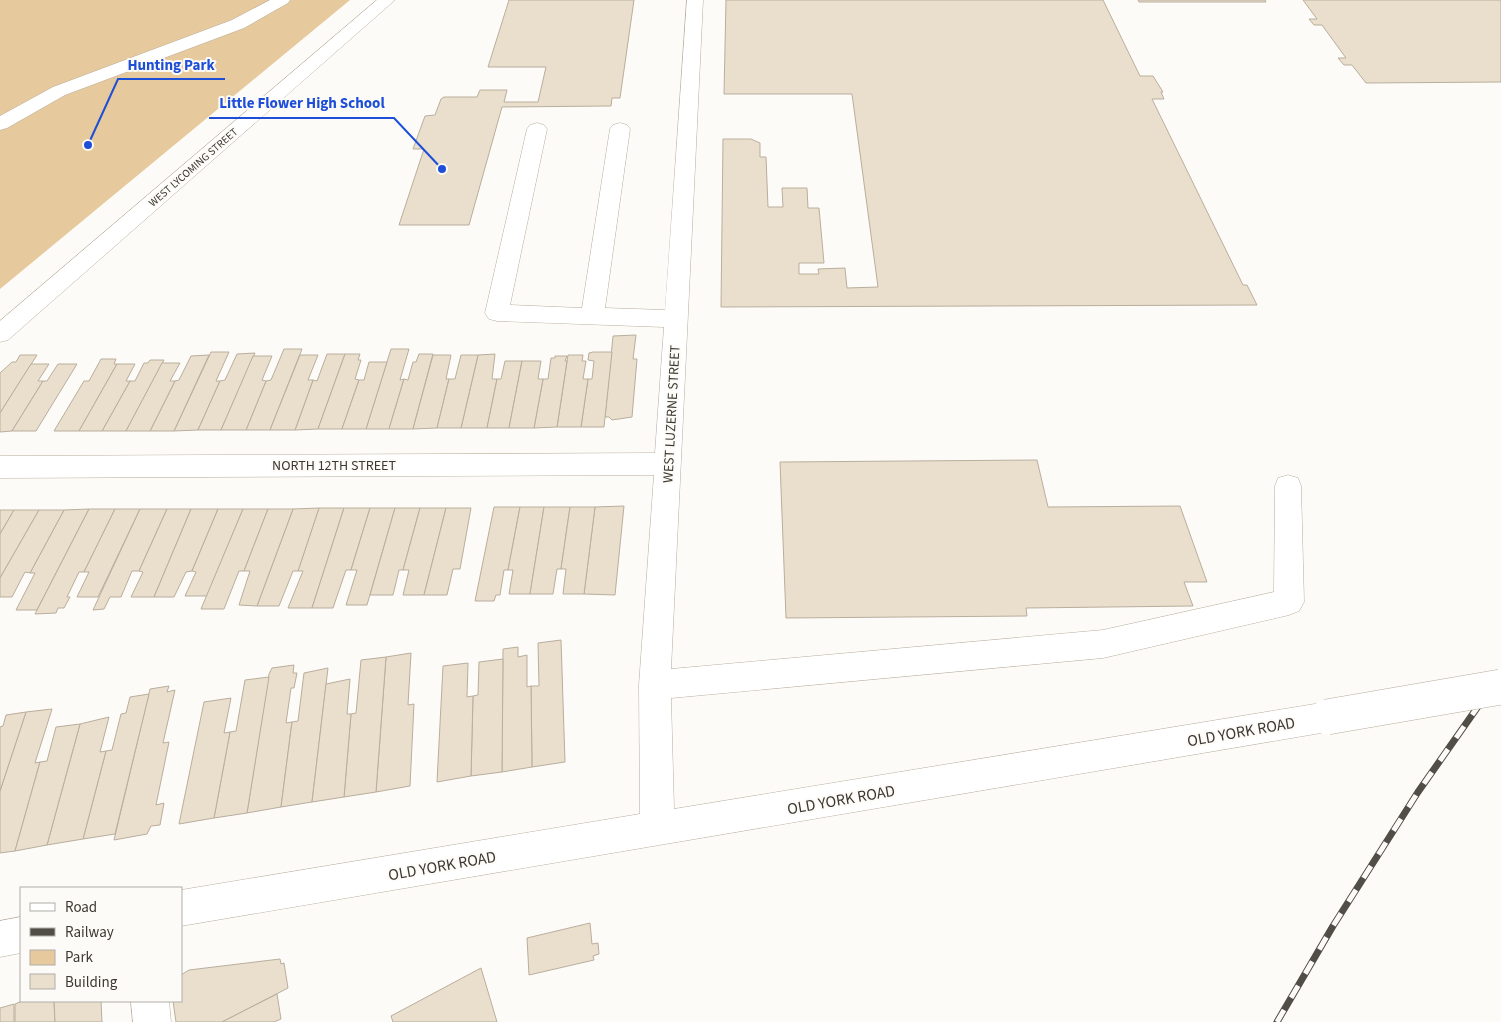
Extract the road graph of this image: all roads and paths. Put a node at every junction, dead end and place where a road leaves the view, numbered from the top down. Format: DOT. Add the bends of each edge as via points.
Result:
graph roads {
  1 [pos="282,0"];
  2 [pos="386,0"];
  3 [pos="695,0"];
  4 [pos="0,124"];
  5 [pos="537,129"];
  6 [pos="620,129"];
  7 [pos="592,316"];
  8 [pos="676,319"];
  9 [pos="0,334"];
  10 [pos="668,464"];
  11 [pos="0,467"];
  12 [pos="1288,486"];
  13 [pos="655,685"];
  14 [pos="1501,687"];
  15 [pos="656,829"];
  16 [pos="182,908"];
  17 [pos="20,935"];
  18 [pos="0,939"];
  19 [pos="150,1002"];
  20 [pos="152,1022"];
  1 -- 4 [label="street" via="238,24 59,92"];
  2 -- 9 [label="street, WEST LYCOMING STREET"];
  3 -- 8 [label="street, WEST LUZERNE STREET"];
  5 -- 7 [label="street" via="497,314"];
  6 -- 7 [label="street"];
  7 -- 8 [label="street"];
  8 -- 10 [label="street, WEST LUZERNE STREET"];
  10 -- 11 [label="street, NORTH 12TH STREET"];
  10 -- 13 [label="street, WEST LUZERNE STREET"];
  12 -- 13 [label="street" via="1289,602 1104,644"];
  13 -- 15 [label="street, WEST LUZERNE STREET"];
  14 -- 15 [label="street, OLD YORK ROAD, bridge"];
  15 -- 16 [label="street, OLD YORK ROAD"];
  17 -- 18 [label="street"];
  19 -- 20 [label="street"];
}
